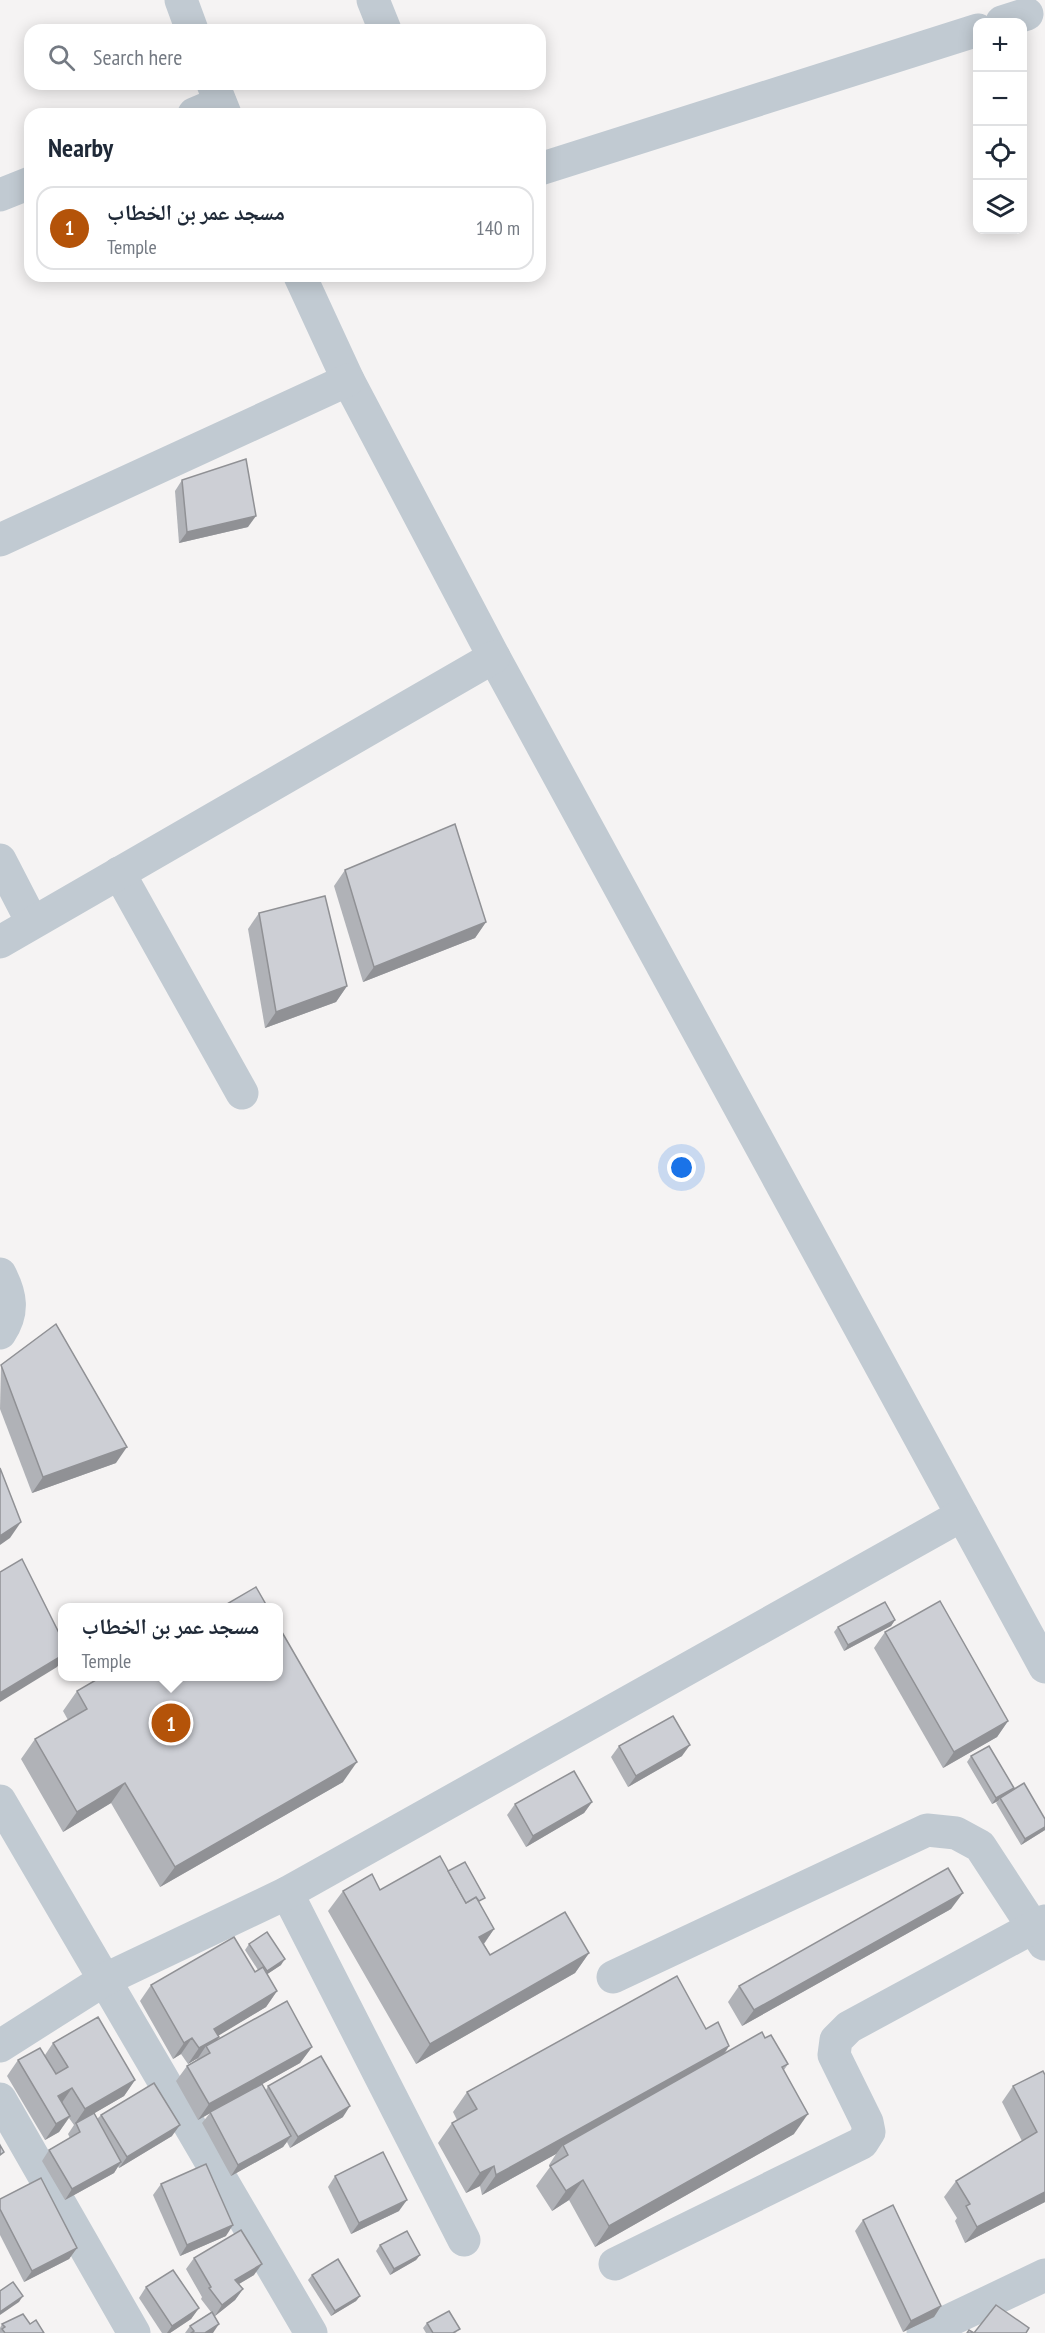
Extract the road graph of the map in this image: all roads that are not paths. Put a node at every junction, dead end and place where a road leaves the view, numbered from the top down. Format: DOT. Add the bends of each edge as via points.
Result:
graph roads {
  1 [pos="181,0"];
  2 [pos="373,0"];
  3 [pos="190,24"];
  4 [pos="383,24"];
  5 [pos="973,32"];
  6 [pos="546,167"];
  7 [pos="24,185"];
  8 [pos="0,195"];
  9 [pos="303,282"];
  10 [pos="348,380"];
  11 [pos="0,540"];
  12 [pos="494,657"];
  13 [pos="0,860"];
  14 [pos="118,873"];
  15 [pos="32,922"];
  16 [pos="0,942"];
  17 [pos="242,1093"];
  18 [pos="0,1274"];
  19 [pos="0,1333"];
  20 [pos="962,1515"];
  21 [pos="1045,1667"];
  22 [pos="0,1801"];
  23 [pos="286,1893"];
  24 [pos="1041,1931"];
  25 [pos="613,1977"];
  26 [pos="104,1980"];
  27 [pos="0,2046"];
  28 [pos="0,2098"];
  29 [pos="464,2240"];
  30 [pos="615,2264"];
  31 [pos="1045,2275"];
  32 [pos="134,2333"];
  33 [pos="311,2333"];
  34 [pos="923,2333"];
  1 -- 3 [label="street"];
  2 -- 4 [label="street"];
  5 -- 6 [label="street"];
  7 -- 8 [label="street"];
  9 -- 10 [label="street"];
  10 -- 11 [label="street"];
  10 -- 12 [label="street"];
  12 -- 14 [label="street"];
  12 -- 20 [label="street"];
  13 -- 15 [label="street"];
  14 -- 15 [label="street"];
  14 -- 17 [label="street"];
  15 -- 16 [label="street"];
  18 -- 19 [label="street" via="10,1296 9,1312"];
  20 -- 21 [label="street"];
  20 -- 23 [label="street"];
  22 -- 26 [label="street"];
  23 -- 26 [label="street"];
  23 -- 29 [label="street"];
  24 -- 25 [label="street" via="980,1846 956,1833 927,1830"];
  24 -- 30 [label="street" via="849,2027 836,2040 834,2055 867,2122 869,2132 862,2143"];
  26 -- 27 [label="street"];
  26 -- 33 [label="street"];
  28 -- 32 [label="street"];
  31 -- 34 [label="street"];
}
